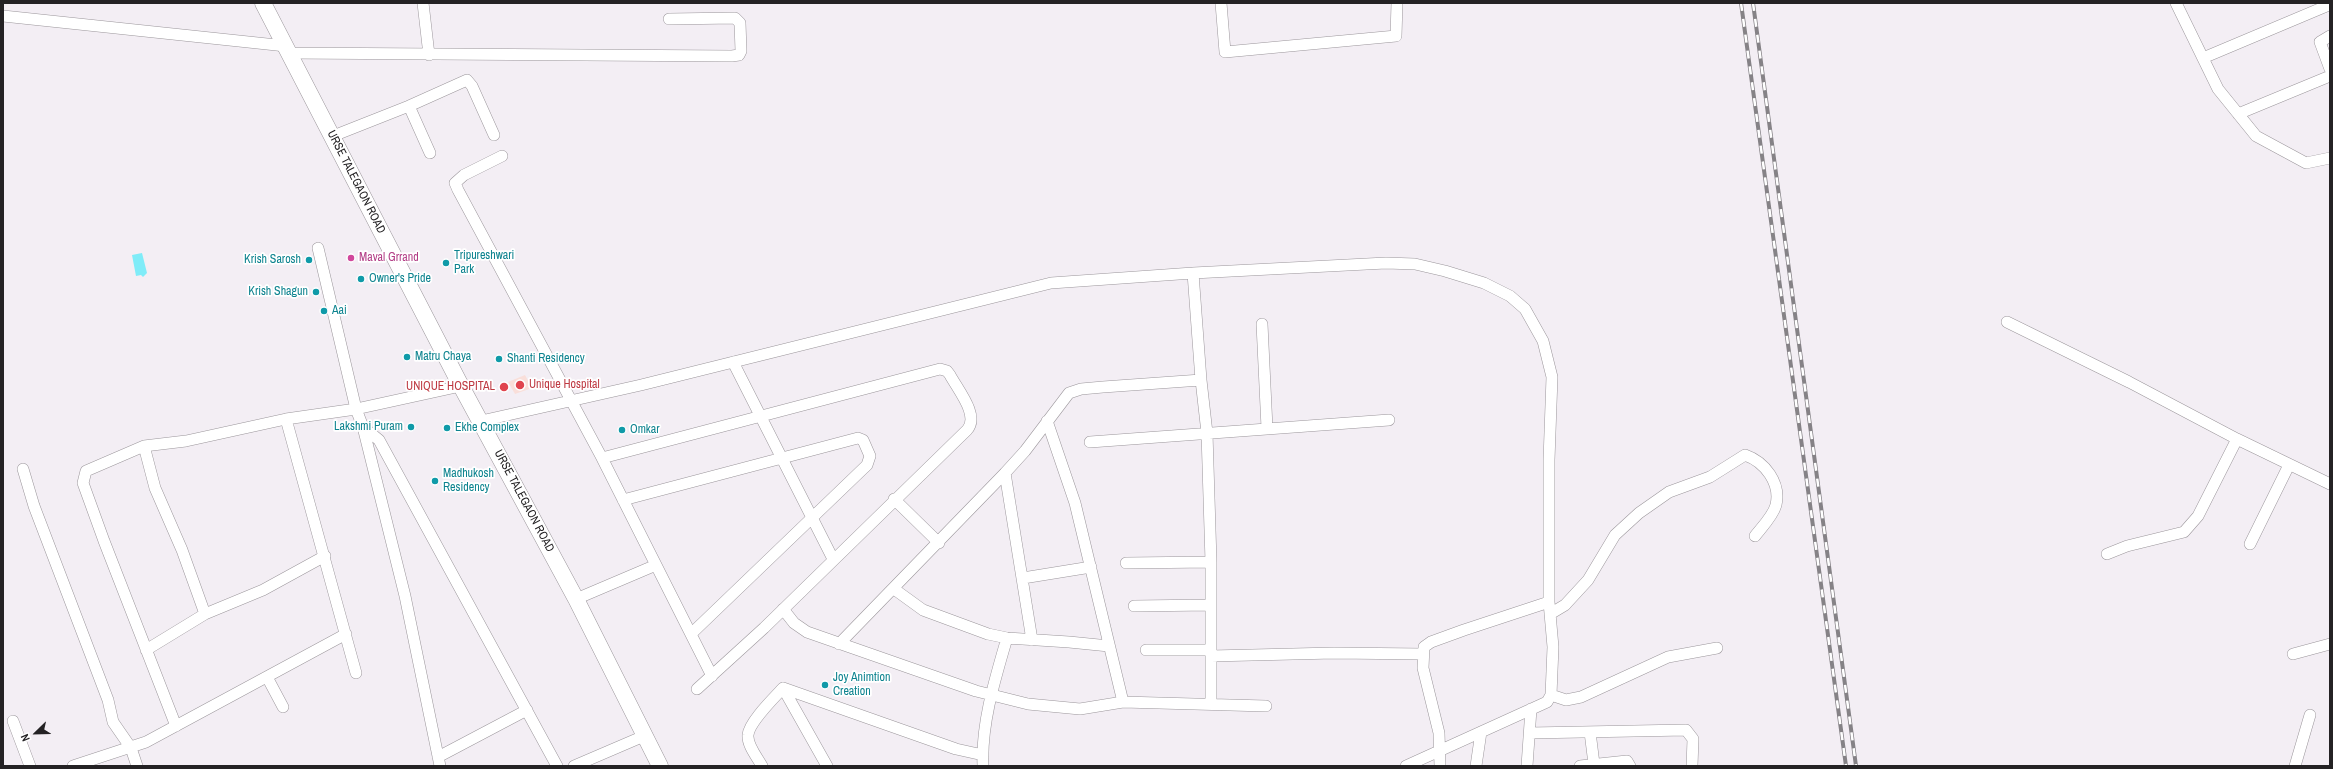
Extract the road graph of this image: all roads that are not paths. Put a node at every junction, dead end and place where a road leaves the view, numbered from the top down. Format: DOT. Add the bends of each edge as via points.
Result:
graph roads {
  1 [pos="264,3"];
  2 [pos="423,3"];
  3 [pos="1221,3"];
  4 [pos="1397,3"];
  5 [pos="2176,3"];
  6 [pos="2329,5"];
  7 [pos="3,16"];
  8 [pos="670,19"];
  9 [pos="2330,36"];
  10 [pos="287,49"];
  11 [pos="429,55"];
  12 [pos="2203,58"];
  13 [pos="2330,69"];
  14 [pos="2330,76"];
  15 [pos="409,106"];
  16 [pos="2238,114"];
  17 [pos="494,134"];
  18 [pos="333,136"];
  19 [pos="430,153"];
  20 [pos="502,156"];
  21 [pos="2330,158"];
  22 [pos="318,248"];
  23 [pos="1193,273"];
  24 [pos="2007,322"];
  25 [pos="1262,324"];
  26 [pos="733,362"];
  27 [pos="1201,380"];
  28 [pos="461,386"];
  29 [pos="571,401"];
  30 [pos="356,409"];
  31 [pos="760,416"];
  32 [pos="286,419"];
  33 [pos="1389,420"];
  34 [pos="1047,421"];
  35 [pos="481,422"];
  36 [pos="363,428"];
  37 [pos="1267,428"];
  38 [pos="1207,433"];
  39 [pos="2237,439"];
  40 [pos="1090,442"];
  41 [pos="144,446"];
  42 [pos="781,457"];
  43 [pos="602,458"];
  44 [pos="2289,465"];
  45 [pos="23,469"];
  46 [pos="1005,473"];
  47 [pos="2330,484"];
  48 [pos="894,499"];
  49 [pos="623,500"];
  50 [pos="811,516"];
  51 [pos="1755,536"];
  52 [pos="938,543"];
  53 [pos="2250,544"];
  54 [pos="2107,554"];
  55 [pos="325,556"];
  56 [pos="833,559"];
  57 [pos="1211,562"];
  58 [pos="1126,563"];
  59 [pos="656,565"];
  60 [pos="1091,567"];
  61 [pos="1023,578"];
  62 [pos="894,589"];
  63 [pos="576,600"];
  64 [pos="1549,602"];
  65 [pos="1210,604"];
  66 [pos="1134,606"];
  67 [pos="783,609"];
  68 [pos="205,614"];
  69 [pos="1550,614"];
  70 [pos="346,634"];
  71 [pos="691,634"];
  72 [pos="1007,638"];
  73 [pos="1032,640"];
  74 [pos="839,644"];
  75 [pos="2330,644"];
  76 [pos="1109,646"];
  77 [pos="1717,648"];
  78 [pos="146,650"];
  79 [pos="1146,650"];
  80 [pos="1211,653"];
  81 [pos="1423,654"];
  82 [pos="2293,654"];
  83 [pos="356,673"];
  84 [pos="712,676"];
  85 [pos="267,677"];
  86 [pos="783,688"];
  87 [pos="697,689"];
  88 [pos="1551,695"];
  89 [pos="992,696"];
  90 [pos="1123,702"];
  91 [pos="1210,704"];
  92 [pos="1266,706"];
  93 [pos="283,707"];
  94 [pos="1531,709"];
  95 [pos="527,710"];
  96 [pos="2310,715"];
  97 [pos="13,721"];
  98 [pos="176,726"];
  99 [pos="1482,732"];
  100 [pos="1590,732"];
  101 [pos="1530,733"];
  102 [pos="644,736"];
  103 [pos="131,748"];
  104 [pos="1439,751"];
  105 [pos="983,760"];
  106 [pos="439,762"];
  107 [pos="1594,764"];
  108 [pos="30,766"];
  109 [pos="73,766"];
  110 [pos="137,766"];
  111 [pos="557,766"];
  112 [pos="574,766"];
  113 [pos="660,766"];
  114 [pos="762,766"];
  115 [pos="826,766"];
  116 [pos="1406,766"];
  117 [pos="1440,766"];
  118 [pos="1476,766"];
  119 [pos="1527,766"];
  120 [pos="1580,766"];
  121 [pos="1630,766"];
  122 [pos="1692,766"];
  123 [pos="2295,766"];
  1 -- 10 [label="highway, URSE TALEGAON ROAD"];
  2 -- 11 [label="street"];
  3 -- 4 [label="street" via="1225,52 1396,36"];
  5 -- 12 [label="street"];
  6 -- 12 [label="street"];
  7 -- 10 [label="street"];
  8 -- 11 [label="street" via="735,18 740,23 741,51 739,55 732,56"];
  9 -- 13 [label="street" via="2320,42"];
  10 -- 11 [label="street"];
  10 -- 18 [label="highway, URSE TALEGAON ROAD"];
  12 -- 16 [label="street" via="2218,89"];
  14 -- 16 [label="street"];
  15 -- 17 [label="street" via="467,80"];
  15 -- 18 [label="street"];
  15 -- 19 [label="street"];
  16 -- 21 [label="street" via="2256,136 2306,163"];
  18 -- 28 [label="highway, URSE TALEGAON ROAD"];
  20 -- 29 [label="street" via="464,175 455,183"];
  22 -- 30 [label="street"];
  23 -- 26 [label="street" via="1051,283"];
  23 -- 27 [label="street"];
  23 -- 64 [label="street" via="1386,263 1415,264 1484,283 1510,296 1525,309 1543,341 1552,377"];
  24 -- 39 [label="street"];
  25 -- 37 [label="street"];
  26 -- 29 [label="street"];
  26 -- 31 [label="street"];
  27 -- 34 [label="street" via="1081,389 1069,393"];
  27 -- 38 [label="street"];
  28 -- 30 [label="street"];
  28 -- 35 [label="highway, URSE TALEGAON ROAD"];
  29 -- 35 [label="street"];
  29 -- 43 [label="street"];
  30 -- 32 [label="street"];
  30 -- 36 [label="street"];
  31 -- 42 [label="street"];
  31 -- 43 [label="street"];
  31 -- 48 [label="street" via="940,369 947,371 972,416 972,425"];
  32 -- 41 [label="street" via="186,441"];
  32 -- 55 [label="street"];
  33 -- 37 [label="street"];
  34 -- 46 [label="street" via="1025,452"];
  34 -- 60 [label="street" via="1075,503"];
  35 -- 63 [label="highway, URSE TALEGAON ROAD"];
  36 -- 95 [label="street" via="379,440"];
  36 -- 106 [label="street" via="405,596"];
  37 -- 38 [label="street"];
  38 -- 40 [label="street"];
  38 -- 57 [label="street"];
  39 -- 44 [label="street"];
  39 -- 54 [label="street" via="2198,516 2184,532 2127,546"];
  41 -- 68 [label="street" via="155,488 182,550"];
  41 -- 78 [label="street" via="92,467 86,471 83,483"];
  42 -- 49 [label="street"];
  42 -- 50 [label="street"];
  42 -- 50 [label="street" via="858,438 863,440 870,460"];
  43 -- 49 [label="street"];
  44 -- 47 [label="street"];
  44 -- 53 [label="street"];
  45 -- 103 [label="street" via="34,506 108,700 113,722"];
  46 -- 52 [label="street"];
  46 -- 61 [label="street"];
  48 -- 52 [label="street"];
  48 -- 56 [label="street"];
  49 -- 59 [label="street"];
  50 -- 56 [label="street"];
  50 -- 71 [label="street"];
  51 -- 69 [label="street" via="1771,515 1776,504 1776,492 1769,473 1756,460 1746,455 1710,477 1669,492 1639,513 1615,535 1588,580 1565,605"];
  52 -- 62 [label="street"];
  55 -- 68 [label="street" via="263,590"];
  55 -- 70 [label="street"];
  56 -- 67 [label="street"];
  57 -- 58 [label="street"];
  57 -- 65 [label="street"];
  59 -- 63 [label="street"];
  59 -- 71 [label="street"];
  60 -- 61 [label="street"];
  60 -- 76 [label="street"];
  61 -- 73 [label="street"];
  62 -- 72 [label="street" via="923,610"];
  62 -- 74 [label="street"];
  63 -- 102 [label="highway, URSE TALEGAON ROAD"];
  64 -- 69 [label="street"];
  64 -- 81 [label="street" via="1431,642 1424,647"];
  65 -- 66 [label="street"];
  65 -- 80 [label="street"];
  67 -- 74 [label="street" via="794,623 807,632"];
  67 -- 84 [label="street"];
  68 -- 78 [label="street"];
  69 -- 88 [label="street" via="1553,647"];
  70 -- 83 [label="street"];
  70 -- 85 [label="street"];
  71 -- 84 [label="street"];
  72 -- 73 [label="street"];
  72 -- 89 [label="street"];
  73 -- 76 [label="street"];
  74 -- 89 [label="street"];
  75 -- 82 [label="street"];
  76 -- 90 [label="street"];
  77 -- 88 [label="street" via="1668,657 1581,697 1566,700"];
  78 -- 98 [label="street"];
  79 -- 80 [label="street"];
  80 -- 81 [label="street"];
  80 -- 91 [label="street"];
  81 -- 104 [label="street" via="1428,692 1439,733"];
  84 -- 87 [label="street"];
  85 -- 93 [label="street"];
  85 -- 98 [label="street"];
  86 -- 105 [label="street"];
  86 -- 114 [label="street" via="750,726 750,743"];
  86 -- 115 [label="street"];
  88 -- 94 [label="street" via="1547,702"];
  89 -- 90 [label="street" via="1028,704 1080,709"];
  89 -- 105 [label="street"];
  90 -- 91 [label="street"];
  91 -- 92 [label="street"];
  94 -- 99 [label="street"];
  94 -- 101 [label="street"];
  95 -- 106 [label="street"];
  95 -- 111 [label="street"];
  96 -- 123 [label="street"];
  97 -- 108 [label="street"];
  98 -- 103 [label="street"];
  99 -- 104 [label="street"];
  99 -- 118 [label="street"];
  100 -- 101 [label="street"];
  100 -- 107 [label="street"];
  100 -- 122 [label="street" via="1686,730 1693,739"];
  101 -- 119 [label="street"];
  102 -- 112 [label="street"];
  102 -- 113 [label="highway, URSE TALEGAON ROAD"];
  103 -- 109 [label="street"];
  103 -- 110 [label="street"];
  104 -- 116 [label="street"];
  104 -- 117 [label="street"];
  107 -- 120 [label="street"];
  107 -- 121 [label="street" via="1627,761"];
}
